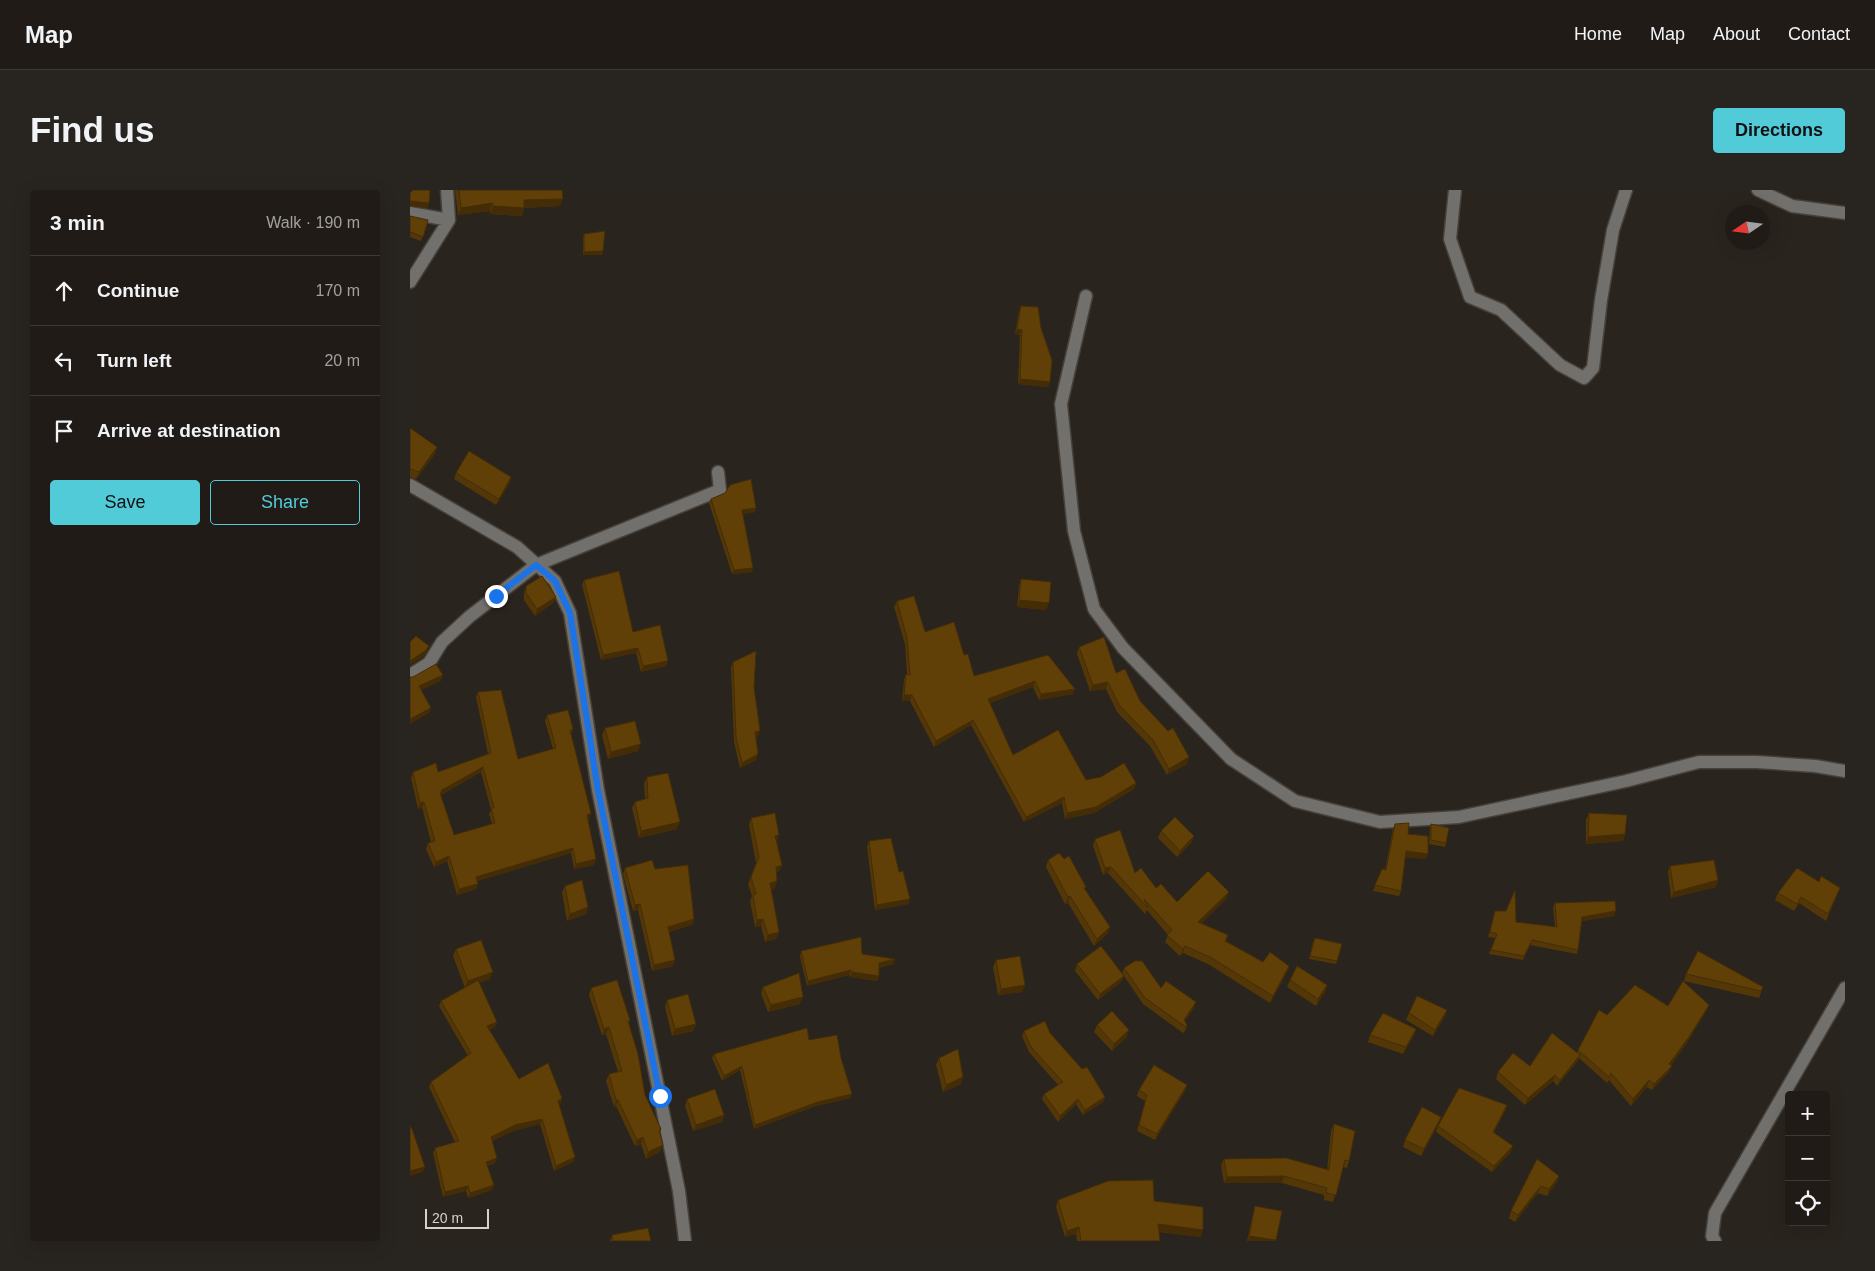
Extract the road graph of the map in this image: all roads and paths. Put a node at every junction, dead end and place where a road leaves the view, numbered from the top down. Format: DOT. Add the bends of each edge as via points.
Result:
graph roads {
  1 [pos="447,190"];
  2 [pos="1455,190"];
  3 [pos="1626,190"];
  4 [pos="1758,190"];
  5 [pos="410,213"];
  6 [pos="1845,213"];
  7 [pos="449,220"];
  8 [pos="410,282"];
  9 [pos="1086,296"];
  10 [pos="718,472"];
  11 [pos="410,485"];
  12 [pos="536,565"];
  13 [pos="410,675"];
  14 [pos="1845,771"];
  15 [pos="1845,988"];
  16 [pos="685,1241"];
  17 [pos="1714,1241"];
  1 -- 7 [label="street"];
  2 -- 3 [label="street" via="1450,239 1470,297 1500,310 1560,365 1584,378 1593,368 1613,230"];
  4 -- 6 [label="street" via="1792,206"];
  5 -- 7 [label="street"];
  7 -- 8 [label="street"];
  9 -- 14 [label="street" via="1061,404 1074,531 1094,609 1123,648 1231,759 1295,801 1380,822 1459,818 1699,762 1757,762"];
  10 -- 12 [label="street" via="720,490"];
  11 -- 12 [label="street" via="517,547"];
  12 -- 13 [label="street" via="469,617 442,642 429,663"];
  12 -- 16 [label="street" via="555,581 570,613 598,790 679,1191"];
  15 -- 17 [label="street" via="1715,1213"];
}
